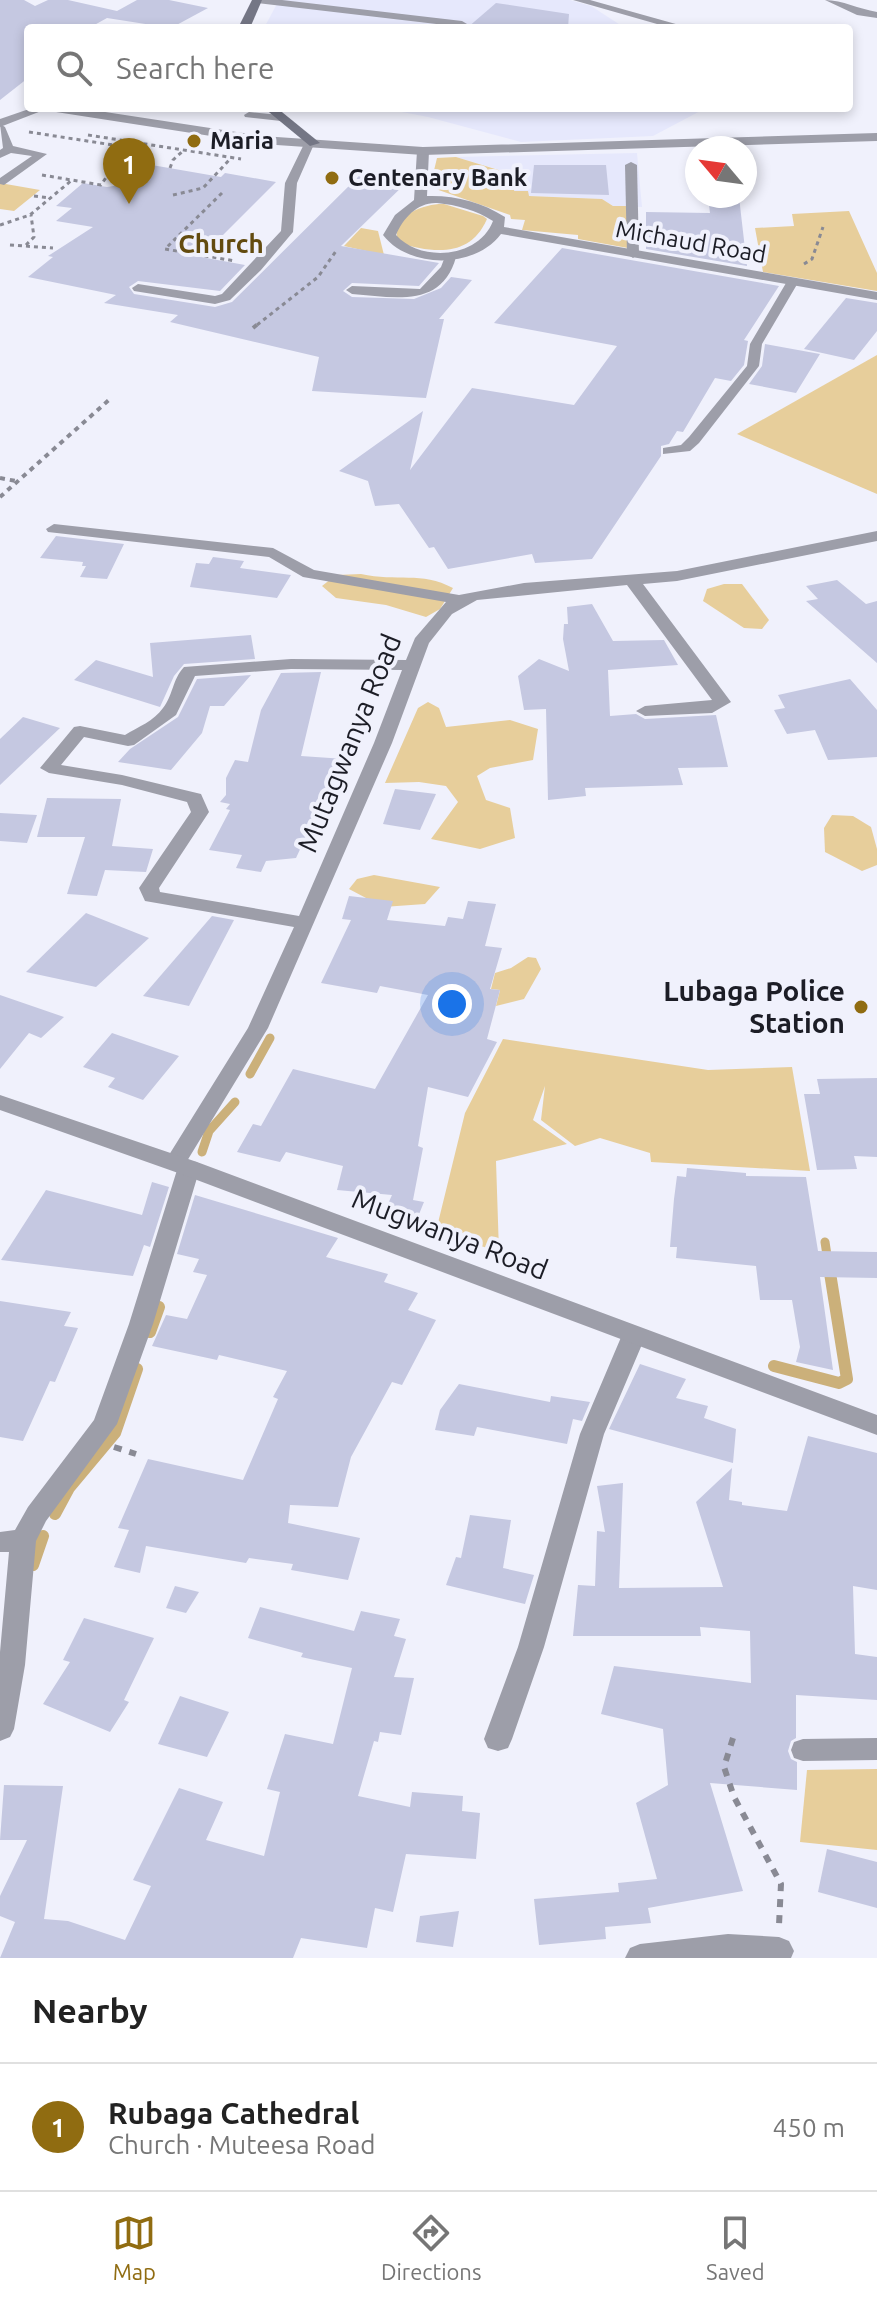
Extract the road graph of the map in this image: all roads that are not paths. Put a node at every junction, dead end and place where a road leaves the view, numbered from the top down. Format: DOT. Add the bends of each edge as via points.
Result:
graph roads {
  1 [pos="257,0"];
  2 [pos="578,0"];
  3 [pos="830,0"];
  4 [pos="877,15"];
  5 [pos="246,24"];
  6 [pos="462,24"];
  7 [pos="669,24"];
  8 [pos="33,112"];
  9 [pos="80,112"];
  10 [pos="274,112"];
  11 [pos="249,115"];
  12 [pos="281,118"];
  13 [pos="0,126"];
  14 [pos="877,137"];
  15 [pos="312,142"];
  16 [pos="423,151"];
  17 [pos="5,152"];
  18 [pos="631,165"];
  19 [pos="0,181"];
  20 [pos="420,201"];
  21 [pos="499,230"];
  22 [pos="633,254"];
  23 [pos="450,257"];
  24 [pos="786,280"];
  25 [pos="138,288"];
  26 [pos="352,290"];
  27 [pos="877,296"];
  28 [pos="668,451"];
  29 [pos="54,529"];
  30 [pos="877,536"];
  31 [pos="633,581"];
  32 [pos="460,600"];
  33 [pos="411,665"];
  34 [pos="645,711"];
  35 [pos="306,923"];
  36 [pos="0,1102"];
  37 [pos="182,1166"];
  38 [pos="634,1335"];
  39 [pos="877,1425"];
  40 [pos="12,1541"];
  41 [pos="0,1729"];
  42 [pos="498,1739"];
  43 [pos="877,1749"];
  44 [pos="803,1750"];
  45 [pos="779,1951"];
  46 [pos="640,1958"];
  1 -- 5 [label="main road"];
  1 -- 6 [label="lane"];
  2 -- 7 [label="street"];
  3 -- 4 [label="street"];
  8 -- 13 [label="street"];
  9 -- 15 [label="street" via="262,140"];
  10 -- 12 [label="main road"];
  11 -- 12 [label="lane"];
  12 -- 15 [label="main road"];
  13 -- 17 [label="lane"];
  14 -- 16 [label="street"];
  15 -- 16 [label="street"];
  15 -- 25 [label="lane" via="291,183 287,232 226,297 215,300"];
  16 -- 20 [label="street"];
  17 -- 19 [label="lane" via="41,154"];
  18 -- 22 [label="lane"];
  20 -- 21 [label="street, Michaud Road" via="453,202 491,214 500,220"];
  20 -- 23 [label="street" via="392,225 392,241"];
  21 -- 22 [label="street, Michaud Road"];
  21 -- 23 [label="street" via="472,252"];
  22 -- 24 [label="street, Michaud Road"];
  23 -- 26 [label="lane" via="447,268 424,292"];
  24 -- 27 [label="street, Michaud Road"];
  24 -- 28 [label="lane" via="756,344 753,366 694,440"];
  29 -- 32 [label="street" via="273,553 309,574"];
  30 -- 31 [label="street" via="725,569"];
  31 -- 32 [label="street" via="524,588"];
  31 -- 34 [label="street" via="722,702 712,708"];
  32 -- 33 [label="street, Mutagwanya Road" via="421,642"];
  33 -- 35 [label="street, Mutagwanya Road"];
  33 -- 35 [label="street" via="291,664 190,671 173,707 152,727 128,741 80,731 49,768 195,798 200,812 149,888 152,897"];
  35 -- 37 [label="street, Mutagwanya Road" via="258,1028"];
  36 -- 37 [label="street, Mugwanya Road"];
  37 -- 38 [label="street, Mugwanya Road"];
  37 -- 40 [label="street, Mutagwanya Road" via="141,1324 105,1424"];
  38 -- 39 [label="street, Mugwanya Road"];
  38 -- 42 [label="street" via="592,1434 531,1647"];
  40 -- 41 [label="street, Mutagwanya Road" via="12,1665"];
  43 -- 44 [label="lane"];
  45 -- 46 [label="street" via="728,1948"];
}
